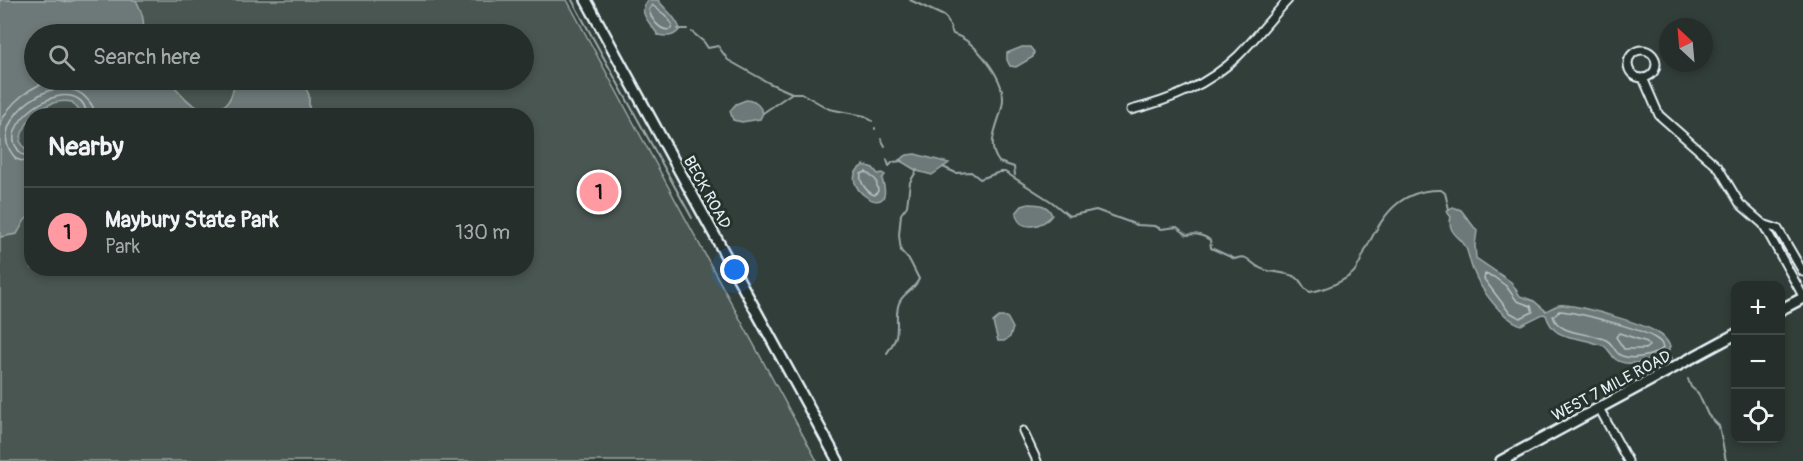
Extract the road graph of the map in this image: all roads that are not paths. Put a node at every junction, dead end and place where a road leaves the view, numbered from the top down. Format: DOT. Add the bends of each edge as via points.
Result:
graph roads {
  1 [pos="586,0"];
  2 [pos="1288,0"];
  3 [pos="1643,78"];
  4 [pos="1131,110"];
  5 [pos="1763,224"];
  6 [pos="1803,272"];
  7 [pos="1803,297"];
  8 [pos="1785,307"];
  9 [pos="1734,335"];
  10 [pos="1599,408"];
  11 [pos="1023,431"];
  12 [pos="838,461"];
  13 [pos="1037,461"];
  14 [pos="1501,461"];
  15 [pos="1628,461"];
  1 -- 12 [label="main road, BECK ROAD"];
  2 -- 4 [label="street" via="1237,57 1211,78 1182,94"];
  3 -- 3 [label="street" via="1654,71 1656,62 1649,52 1639,50 1627,64 1630,73"];
  3 -- 5 [label="street" via="1659,115 1718,167 1740,204"];
  5 -- 6 [label="street" via="1778,229"];
  5 -- 7 [label="street"];
  7 -- 8 [label="main road"];
  9 -- 10 [label="main road, WEST 7 MILE ROAD"];
  10 -- 14 [label="main road, WEST 7 MILE ROAD"];
  10 -- 15 [label="street"];
  11 -- 13 [label="street"];
}
